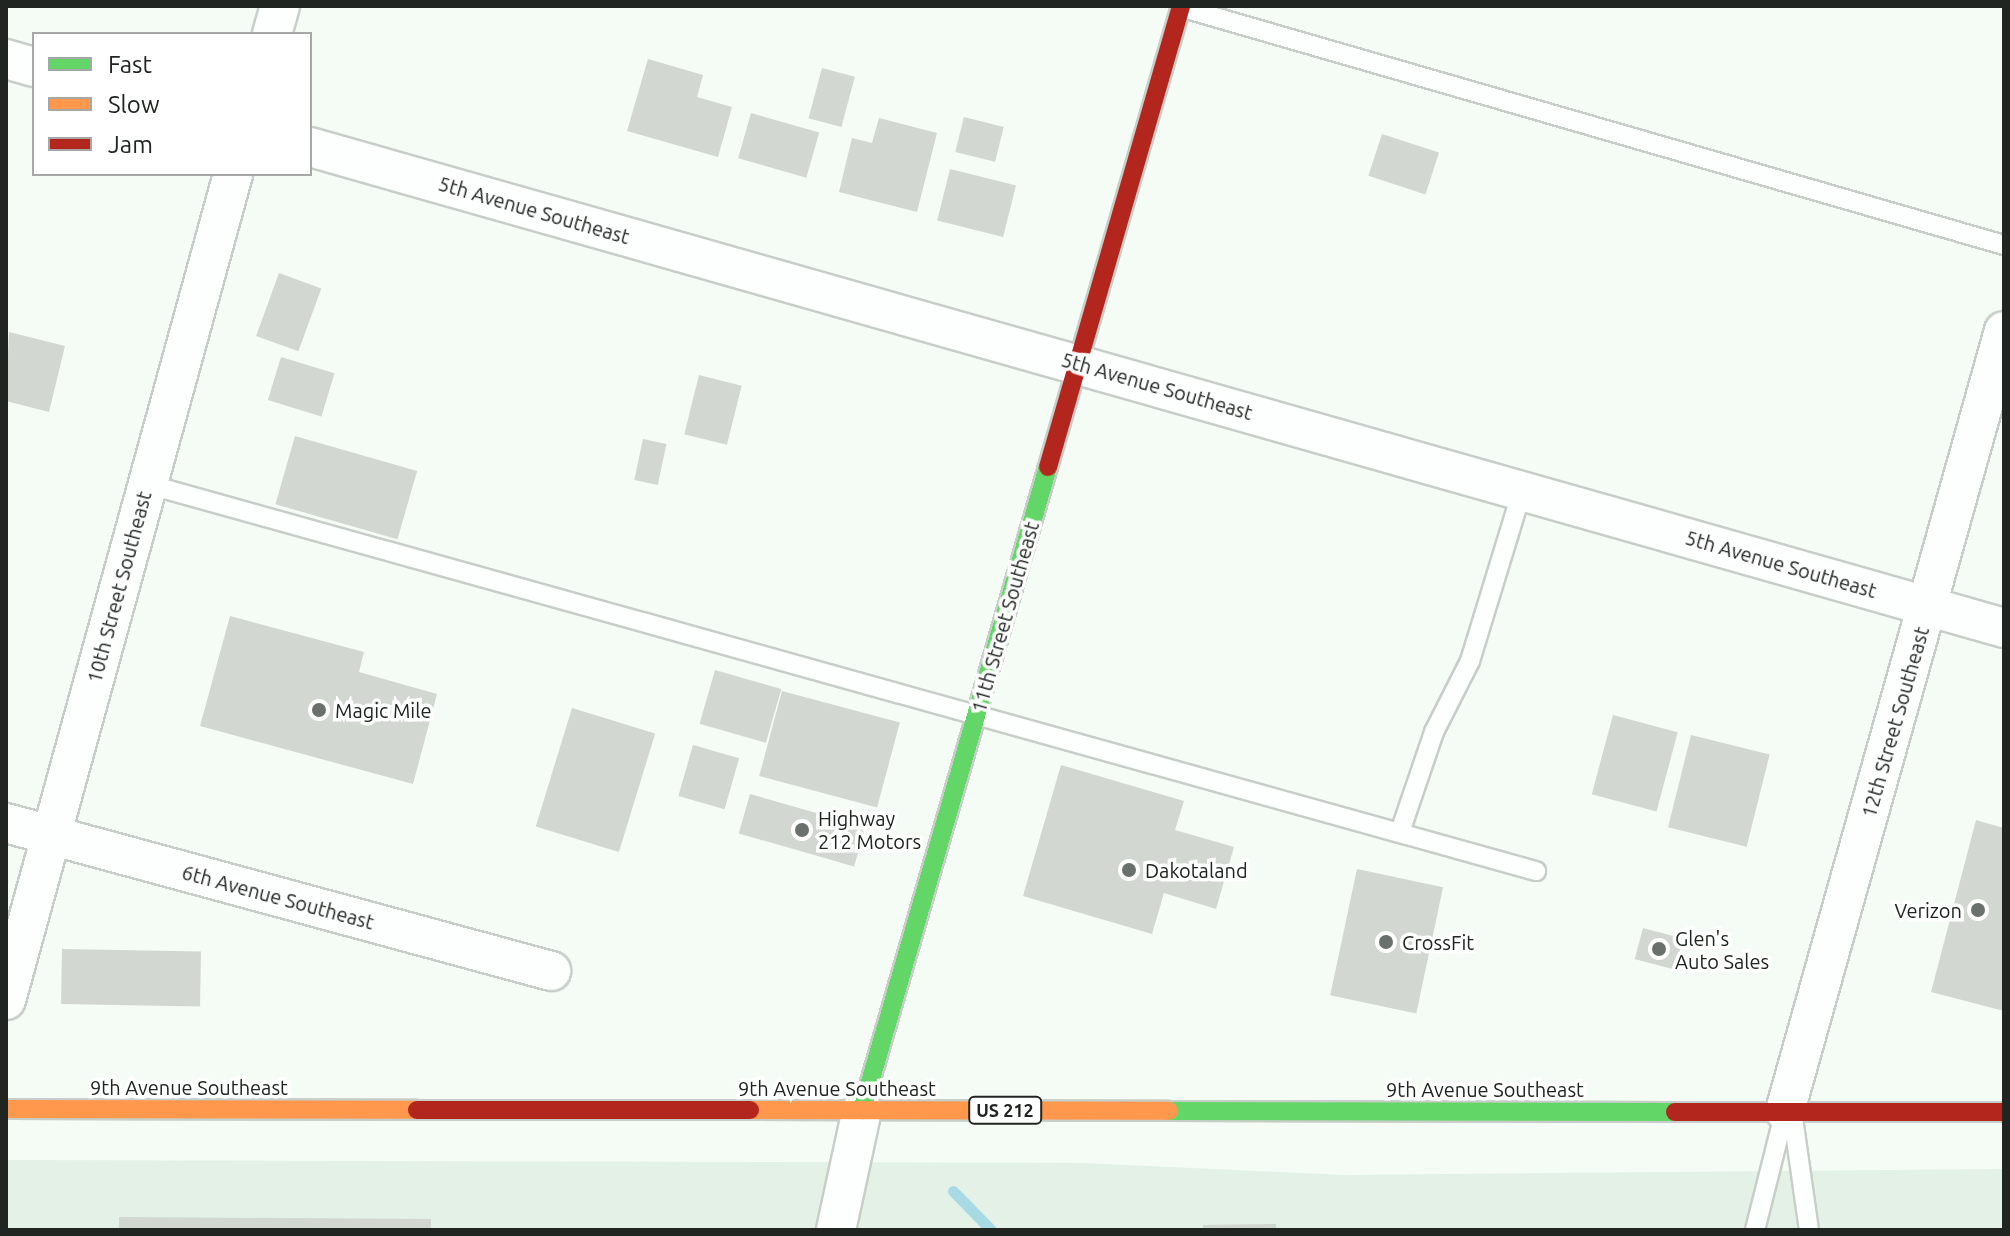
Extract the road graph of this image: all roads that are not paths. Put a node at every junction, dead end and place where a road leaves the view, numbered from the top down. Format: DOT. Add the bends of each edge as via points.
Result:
graph roads {
  1 [pos="280,6"];
  2 [pos="1179,6"];
  3 [pos="273,32"];
  4 [pos="6,59"];
  5 [pos="32,66"];
  6 [pos="312,148"];
  7 [pos="232,176"];
  8 [pos="2004,245"];
  9 [pos="2004,331"];
  10 [pos="1080,364"];
  11 [pos="147,484"];
  12 [pos="1522,491"];
  13 [pos="1928,606"];
  14 [pos="2004,628"];
  15 [pos="978,711"];
  16 [pos="6,823"];
  17 [pos="1400,832"];
  18 [pos="50,835"];
  19 [pos="1536,871"];
  20 [pos="551,971"];
  21 [pos="6,1000"];
  22 [pos="6,1109"];
  23 [pos="862,1110"];
  24 [pos="1789,1111"];
  25 [pos="2004,1112"];
  26 [pos="836,1230"];
  27 [pos="1755,1230"];
  28 [pos="1809,1230"];
  1 -- 3 [label="street"];
  2 -- 8 [label="lane"];
  2 -- 10 [label="main road, 11th Street Southeast"];
  4 -- 5 [label="street"];
  6 -- 10 [label="street, 5th Avenue Southeast"];
  7 -- 11 [label="street, 10th Street Southeast"];
  9 -- 13 [label="street, 12th Street Southeast"];
  10 -- 12 [label="street, 5th Avenue Southeast"];
  10 -- 15 [label="main road, 11th Street Southeast"];
  11 -- 15 [label="lane"];
  11 -- 18 [label="street, 10th Street Southeast"];
  12 -- 13 [label="street, 5th Avenue Southeast"];
  12 -- 17 [label="lane" via="1491,602"];
  13 -- 14 [label="street, 5th Avenue Southeast"];
  13 -- 24 [label="street, 12th Street Southeast"];
  15 -- 17 [label="lane"];
  15 -- 23 [label="main road, 11th Street Southeast"];
  16 -- 18 [label="street, 6th Avenue Southeast"];
  17 -- 19 [label="lane"];
  18 -- 20 [label="street, 6th Avenue Southeast"];
  18 -- 21 [label="street, 10th Street Southeast"];
  22 -- 23 [label="main road, 9th Avenue Southeast / US 212"];
  23 -- 24 [label="main road, 9th Avenue Southeast / US 212"];
  23 -- 26 [label="street, 11th Street Southeast"];
  24 -- 25 [label="main road, 9th Avenue Southeast / US 212"];
  24 -- 27 [label="lane"];
  24 -- 28 [label="lane"];
}
